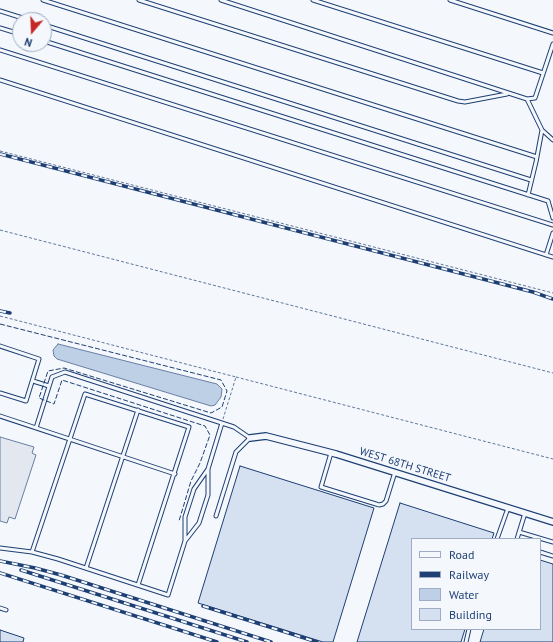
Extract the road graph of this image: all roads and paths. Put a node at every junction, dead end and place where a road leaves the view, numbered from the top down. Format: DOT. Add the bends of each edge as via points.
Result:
graph roads {
  1 [pos="43,0"];
  2 [pos="139,0"];
  3 [pos="221,0"];
  4 [pos="313,0"];
  5 [pos="450,0"];
  6 [pos="0,11"];
  7 [pos="12,15"];
  8 [pos="0,28"];
  9 [pos="52,28"];
  10 [pos="12,32"];
  11 [pos="553,33"];
  12 [pos="553,44"];
  13 [pos="52,45"];
  14 [pos="0,50"];
  15 [pos="543,73"];
  16 [pos="0,80"];
  17 [pos="509,93"];
  18 [pos="527,99"];
  19 [pos="542,130"];
  20 [pos="553,140"];
  21 [pos="0,151"];
  22 [pos="537,157"];
  23 [pos="531,180"];
  24 [pos="528,195"];
  25 [pos="553,218"];
  26 [pos="553,225"];
  27 [pos="0,230"];
  28 [pos="553,233"];
  29 [pos="546,255"];
  30 [pos="553,257"];
  31 [pos="553,293"];
  32 [pos="0,316"];
  33 [pos="0,346"];
  34 [pos="553,373"];
  35 [pos="236,377"];
  36 [pos="33,381"];
  37 [pos="49,386"];
  38 [pos="0,393"];
  39 [pos="138,410"];
  40 [pos="0,416"];
  41 [pos="222,423"];
  42 [pos="36,428"];
  43 [pos="250,438"];
  44 [pos="70,439"];
  45 [pos="332,453"];
  46 [pos="123,457"];
  47 [pos="553,459"];
  48 [pos="208,469"];
  49 [pos="395,472"];
  50 [pos="175,474"];
  51 [pos="508,508"];
  52 [pos="524,513"];
  53 [pos="216,516"];
  54 [pos="553,522"];
  55 [pos="519,532"];
  56 [pos="497,538"];
  57 [pos="517,538"];
  58 [pos="539,538"];
  59 [pos="541,538"];
  60 [pos="185,541"];
  61 [pos="553,542"];
  62 [pos="0,548"];
  63 [pos="32,552"];
  64 [pos="541,552"];
  65 [pos="553,556"];
  66 [pos="86,568"];
  67 [pos="138,585"];
  68 [pos="0,608"];
  69 [pos="6,610"];
  70 [pos="470,630"];
  71 [pos="466,642"];
  1 -- 22 [label="lane"];
  2 -- 17 [label="lane" via="458,101 465,102"];
  3 -- 17 [label="lane"];
  4 -- 15 [label="lane"];
  5 -- 11 [label="lane"];
  6 -- 7 [label="lane"];
  8 -- 10 [label="lane"];
  9 -- 23 [label="lane"];
  12 -- 15 [label="lane"];
  13 -- 24 [label="lane"];
  14 -- 26 [label="lane"];
  15 -- 18 [label="lane" via="535,98"];
  16 -- 29 [label="lane"];
  17 -- 18 [label="lane"];
  18 -- 19 [label="lane"];
  19 -- 20 [label="lane"];
  19 -- 22 [label="lane"];
  21 -- 31 [label="path"];
  22 -- 23 [label="lane"];
  23 -- 24 [label="lane"];
  24 -- 25 [label="lane" via="548,201"];
  27 -- 34 [label="path"];
  28 -- 29 [label="lane"];
  29 -- 30 [label="lane"];
  32 -- 35 [label="path"];
  33 -- 36 [label="lane" via="40,359"];
  35 -- 41 [label="path"];
  35 -- 47 [label="path"];
  36 -- 37 [label="lane"];
  36 -- 38 [label="lane" via="26,402"];
  37 -- 41 [label="lane" via="52,377 65,372"];
  37 -- 42 [label="lane"];
  39 -- 44 [label="lane" via="85,394"];
  39 -- 46 [label="lane"];
  39 -- 50 [label="lane" via="189,427"];
  40 -- 42 [label="lane"];
  41 -- 43 [label="lane" via="234,427"];
  41 -- 48 [label="lane"];
  42 -- 44 [label="lane"];
  43 -- 45 [label="street, WEST 68TH STREET" via="266,436"];
  43 -- 53 [label="lane" via="236,452"];
  44 -- 46 [label="lane"];
  44 -- 63 [label="lane"];
  45 -- 49 [label="street, WEST 68TH STREET"];
  45 -- 49 [label="lane" via="321,487 379,505 386,501"];
  46 -- 50 [label="lane"];
  46 -- 66 [label="lane"];
  48 -- 60 [label="lane" via="194,489 185,517"];
  48 -- 60 [label="lane" via="208,495 202,516"];
  49 -- 51 [label="street, WEST 68TH STREET"];
  50 -- 67 [label="lane"];
  51 -- 52 [label="street, WEST 68TH STREET"];
  51 -- 56 [label="lane"];
  52 -- 54 [label="street, WEST 68TH STREET"];
  52 -- 55 [label="lane"];
  55 -- 57 [label="lane"];
  55 -- 58 [label="lane"];
  59 -- 61 [label="lane"];
  60 -- 67 [label="lane" via="168,594"];
  62 -- 63 [label="lane"];
  63 -- 66 [label="lane"];
  64 -- 65 [label="lane"];
  66 -- 67 [label="lane"];
  68 -- 69 [label="lane"];
  70 -- 71 [label="lane"];
}
